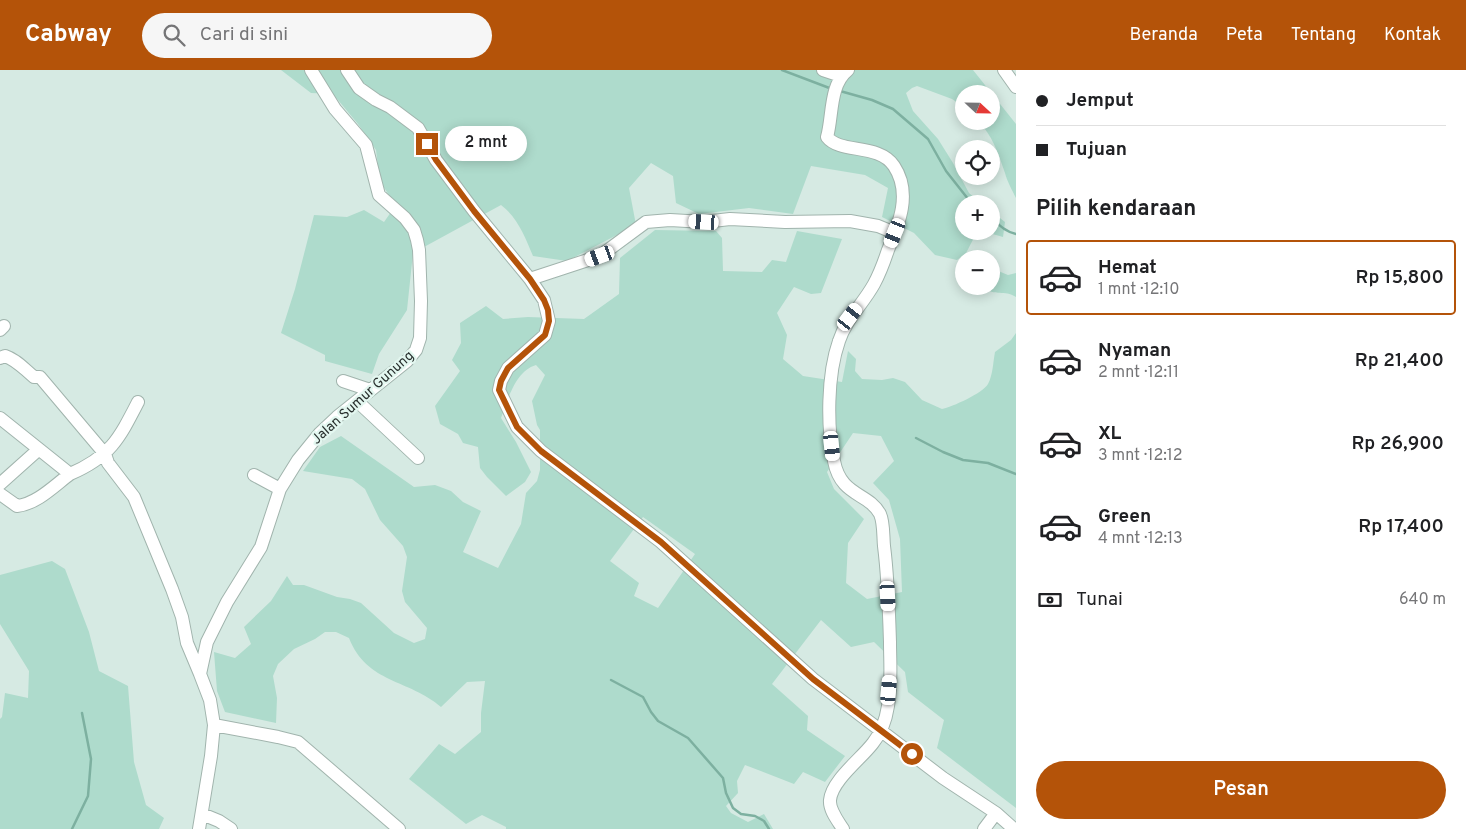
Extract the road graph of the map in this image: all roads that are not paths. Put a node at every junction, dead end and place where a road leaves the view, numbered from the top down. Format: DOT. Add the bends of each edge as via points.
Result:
graph roads {
  1 [pos="311,70"];
  2 [pos="347,70"];
  3 [pos="823,70"];
  4 [pos="1004,70"];
  5 [pos="840,82"];
  6 [pos="1016,87"];
  7 [pos="895,233"];
  8 [pos="530,279"];
  9 [pos="0,358"];
  10 [pos="343,381"];
  11 [pos="370,390"];
  12 [pos="357,401"];
  13 [pos="138,402"];
  14 [pos="0,418"];
  15 [pos="38,450"];
  16 [pos="106,454"];
  17 [pos="418,458"];
  18 [pos="70,474"];
  19 [pos="254,475"];
  20 [pos="0,484"];
  21 [pos="280,489"];
  22 [pos="0,494"];
  23 [pos="207,642"];
  24 [pos="187,643"];
  25 [pos="200,674"];
  26 [pos="214,725"];
  27 [pos="881,731"];
  28 [pos="996,813"];
  29 [pos="202,814"];
  30 [pos="199,829"];
  31 [pos="231,829"];
  32 [pos="399,829"];
  33 [pos="843,829"];
  34 [pos="984,829"];
  35 [pos="1014,829"];
  1 -- 11 [label="street, Jalan Sumur Gunung" via="335,109 366,145 379,195 414,230 419,250 420,338 416,350"];
  2 -- 8 [label="street" via="359,88 418,128 436,160"];
  3 -- 5 [label="street"];
  4 -- 6 [label="street"];
  5 -- 7 [label="street" via="827,137 830,141 886,156 899,174 902,215"];
  7 -- 8 [label="street" via="850,221 730,219 646,222 600,256"];
  7 -- 27 [label="street" via="874,283 841,336 833,362 829,414 838,473 850,490 874,507 882,523 891,675"];
  8 -- 27 [label="street" via="544,300 549,321 545,335 508,368 501,381 499,390 517,427 541,451 661,542 813,679"];
  9 -- 16 [label="street" via="9,357 34,377 40,377"];
  10 -- 11 [label="street"];
  11 -- 12 [label="street, Jalan Sumur Gunung"];
  12 -- 17 [label="street"];
  12 -- 21 [label="street, Jalan Sumur Gunung" via="320,433"];
  13 -- 16 [label="street" via="122,434"];
  14 -- 15 [label="street"];
  15 -- 18 [label="street"];
  15 -- 20 [label="street"];
  16 -- 18 [label="street"];
  16 -- 24 [label="street" via="108,463 134,498 178,608"];
  18 -- 22 [label="street" via="24,505 17,506"];
  19 -- 21 [label="street"];
  21 -- 23 [label="street, Jalan Sumur Gunung" via="261,546"];
  23 -- 24 [label="street"];
  23 -- 25 [label="street, Jalan Sumur Gunung"];
  24 -- 25 [label="street"];
  25 -- 26 [label="street" via="210,700"];
  26 -- 29 [label="street"];
  26 -- 32 [label="street" via="298,742"];
  27 -- 28 [label="street"];
  27 -- 33 [label="street" via="832,794 831,807"];
  28 -- 34 [label="street"];
  28 -- 35 [label="street"];
  29 -- 30 [label="street"];
  29 -- 31 [label="street"];
}
